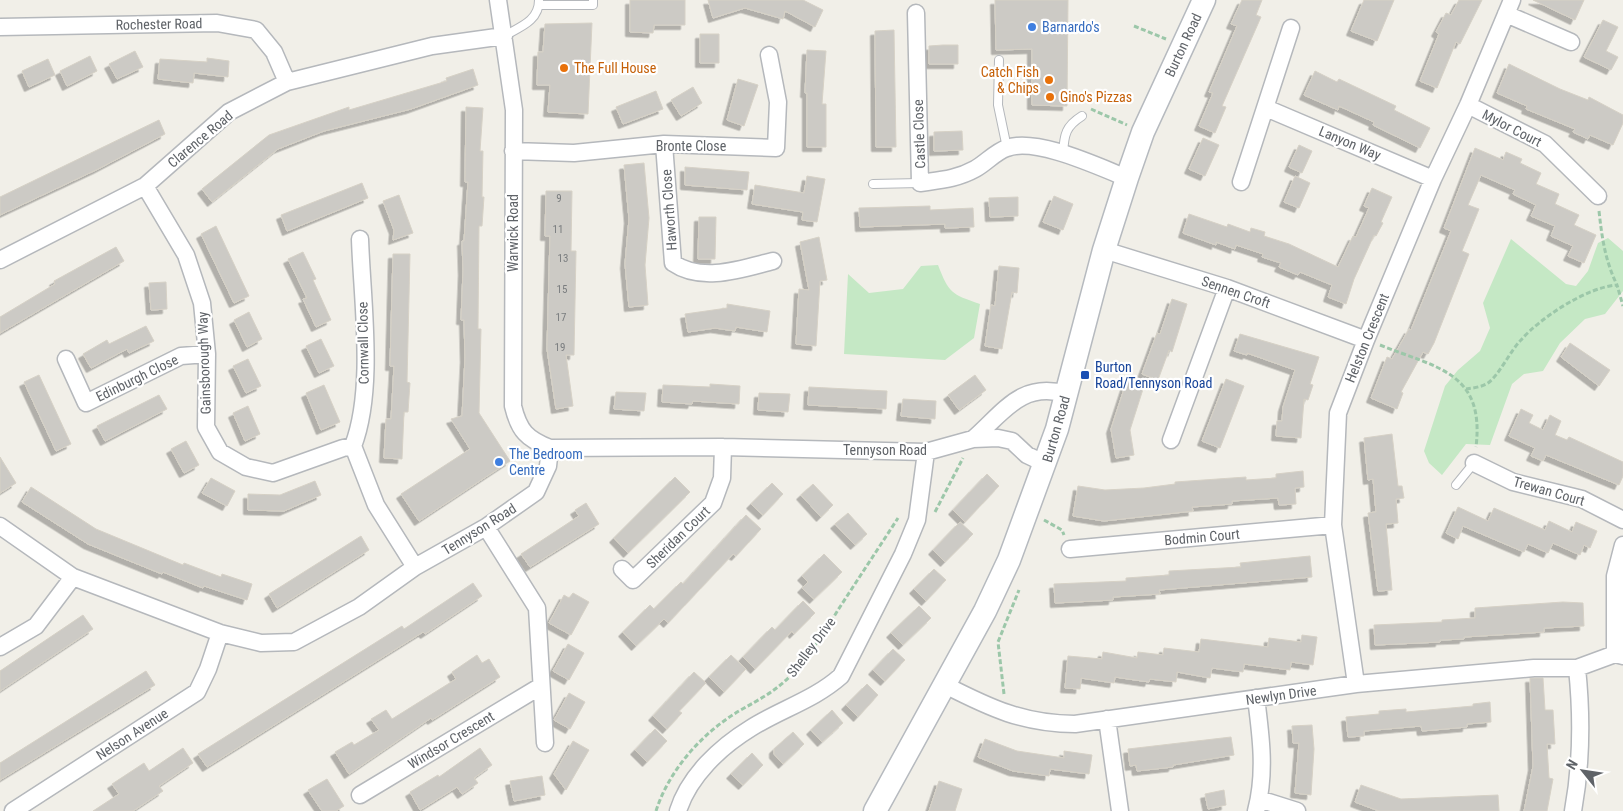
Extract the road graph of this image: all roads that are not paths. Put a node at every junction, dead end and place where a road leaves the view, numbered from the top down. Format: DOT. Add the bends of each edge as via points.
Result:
graph roads {
  1 [pos="498,0"];
  2 [pos="593,0"];
  3 [pos="1204,0"];
  4 [pos="538,3"];
  5 [pos="1509,7"];
  6 [pos="916,13"];
  7 [pos="0,26"];
  8 [pos="1291,28"];
  9 [pos="504,36"];
  10 [pos="1571,42"];
  11 [pos="768,55"];
  12 [pos="999,60"];
  13 [pos="287,82"];
  14 [pos="1468,106"];
  15 [pos="1266,108"];
  16 [pos="1082,116"];
  17 [pos="664,144"];
  18 [pos="1007,148"];
  19 [pos="513,151"];
  20 [pos="1063,154"];
  21 [pos="1127,178"];
  22 [pos="1433,179"];
  23 [pos="1241,182"];
  24 [pos="920,183"];
  25 [pos="872,184"];
  26 [pos="145,186"];
  27 [pos="1598,196"];
  28 [pos="360,239"];
  29 [pos="1104,250"];
  30 [pos="0,260"];
  31 [pos="773,261"];
  32 [pos="1227,288"];
  33 [pos="1366,340"];
  34 [pos="206,354"];
  35 [pos="66,359"];
  36 [pos="1066,394"];
  37 [pos="972,439"];
  38 [pos="1171,440"];
  39 [pos="354,446"];
  40 [pos="723,447"];
  41 [pos="550,448"];
  42 [pos="926,452"];
  43 [pos="1474,463"];
  44 [pos="1046,464"];
  45 [pos="1456,485"];
  46 [pos="1623,520"];
  47 [pos="1333,525"];
  48 [pos="0,526"];
  49 [pos="486,527"];
  50 [pos="1623,545"];
  51 [pos="1070,549"];
  52 [pos="416,567"];
  53 [pos="622,569"];
  54 [pos="73,577"];
  55 [pos="220,633"];
  56 [pos="0,647"];
  57 [pos="1619,655"];
  58 [pos="1577,668"];
  59 [pos="1356,684"];
  60 [pos="946,685"];
  61 [pos="541,686"];
  62 [pos="1256,698"];
  63 [pos="1107,719"];
  64 [pos="545,743"];
  65 [pos="360,795"];
  66 [pos="1258,805"];
  67 [pos="13,811"];
  68 [pos="678,811"];
  69 [pos="875,811"];
  70 [pos="1120,811"];
  71 [pos="1297,811"];
  72 [pos="1574,811"];
  1 -- 9 [label="street, Warwick Road"];
  2 -- 4 [label="lane" via="593,5"];
  3 -- 21 [label="street, Burton Road" via="1144,132"];
  4 -- 9 [label="lane" via="530,22"];
  5 -- 10 [label="street, Helston Crescent"];
  5 -- 14 [label="street, Helston Crescent"];
  6 -- 24 [label="street, Castle Close"];
  7 -- 13 [label="street, Rochester Road" via="217,23 256,30 274,52"];
  8 -- 15 [label="street"];
  9 -- 13 [label="street, Clarence Road" via="432,46"];
  9 -- 19 [label="street, Warwick Road" via="514,110"];
  11 -- 17 [label="street, Bronte Close" via="778,102 776,148"];
  12 -- 18 [label="lane" via="998,105"];
  13 -- 26 [label="street, Clarence Road" via="229,112"];
  14 -- 22 [label="street, Helston Crescent"];
  14 -- 27 [label="street, Mylor Court" via="1545,144"];
  15 -- 22 [label="street, Lanyon Way"];
  15 -- 23 [label="street"];
  16 -- 20 [label="lane" via="1065,131"];
  17 -- 19 [label="street, Bronte Close" via="574,153"];
  17 -- 31 [label="street, Haworth Close" via="673,263 696,272 730,272"];
  18 -- 20 [label="street" via="1029,147"];
  18 -- 24 [label="street, Castle Close" via="954,179"];
  19 -- 41 [label="street, Warwick Road" via="513,406 518,425 533,441"];
  20 -- 21 [label="street"];
  21 -- 29 [label="street, Burton Road"];
  22 -- 33 [label="street, Helston Crescent"];
  24 -- 25 [label="lane"];
  26 -- 30 [label="street, Clarence Road"];
  26 -- 34 [label="street, Gainsborough Way" via="186,255 202,303"];
  28 -- 39 [label="street, Cornwall Close" via="366,379 361,427"];
  29 -- 32 [label="street, Sennen Croft"];
  29 -- 36 [label="street, Burton Road"];
  32 -- 33 [label="street, Sennen Croft"];
  32 -- 38 [label="street"];
  33 -- 47 [label="street, Helston Crescent" via="1338,413"];
  34 -- 35 [label="street, Edinburgh Close" via="181,356 86,403"];
  34 -- 39 [label="street, Gainsborough Way" via="206,427 220,452 246,467 273,473"];
  36 -- 37 [label="street, Tennyson Road" via="1041,390 1018,398"];
  36 -- 44 [label="street, Burton Road"];
  37 -- 42 [label="street, Tennyson Road"];
  37 -- 44 [label="street, Tennyson Road" via="998,438 1012,442 1027,455"];
  39 -- 52 [label="street" via="376,505"];
  40 -- 41 [label="street, Tennyson Road"];
  40 -- 42 [label="street, Tennyson Road"];
  40 -- 53 [label="street, Sheridan Court" via="722,478 713,503 633,580"];
  41 -- 49 [label="street, Tennyson Road" via="548,466 536,492"];
  42 -- 68 [label="street" via="917,520 840,676 825,690 751,728 729,744 691,783"];
  43 -- 45 [label="lane"];
  43 -- 46 [label="street, Trewan Court" via="1513,482 1582,499"];
  44 -- 60 [label="street, Burton Road" via="986,611"];
  47 -- 51 [label="street, Bodmin Court"];
  47 -- 59 [label="street, Helston Crescent"];
  48 -- 54 [label="street, Tennyson Road"];
  49 -- 52 [label="street, Tennyson Road"];
  49 -- 61 [label="street" via="537,608"];
  50 -- 57 [label="street" via="1615,576"];
  52 -- 55 [label="street, Tennyson Road" via="359,607 294,642 261,643"];
  54 -- 55 [label="street, Tennyson Road"];
  54 -- 56 [label="street" via="36,626"];
  55 -- 67 [label="street, Nelson Avenue" via="197,692"];
  57 -- 58 [label="street, Newlyn Drive"];
  58 -- 59 [label="street, Newlyn Drive" via="1534,668"];
  58 -- 72 [label="street" via="1582,732"];
  59 -- 62 [label="street, Newlyn Drive"];
  60 -- 63 [label="street, Newlyn Drive" via="984,705 1030,721 1076,724"];
  60 -- 69 [label="street, Burton Road"];
  61 -- 64 [label="street"];
  61 -- 65 [label="street, Windsor Crescent"];
  62 -- 63 [label="street, Newlyn Drive"];
  62 -- 66 [label="street" via="1263,750"];
  63 -- 70 [label="street"];
  66 -- 71 [label="street"];
}
